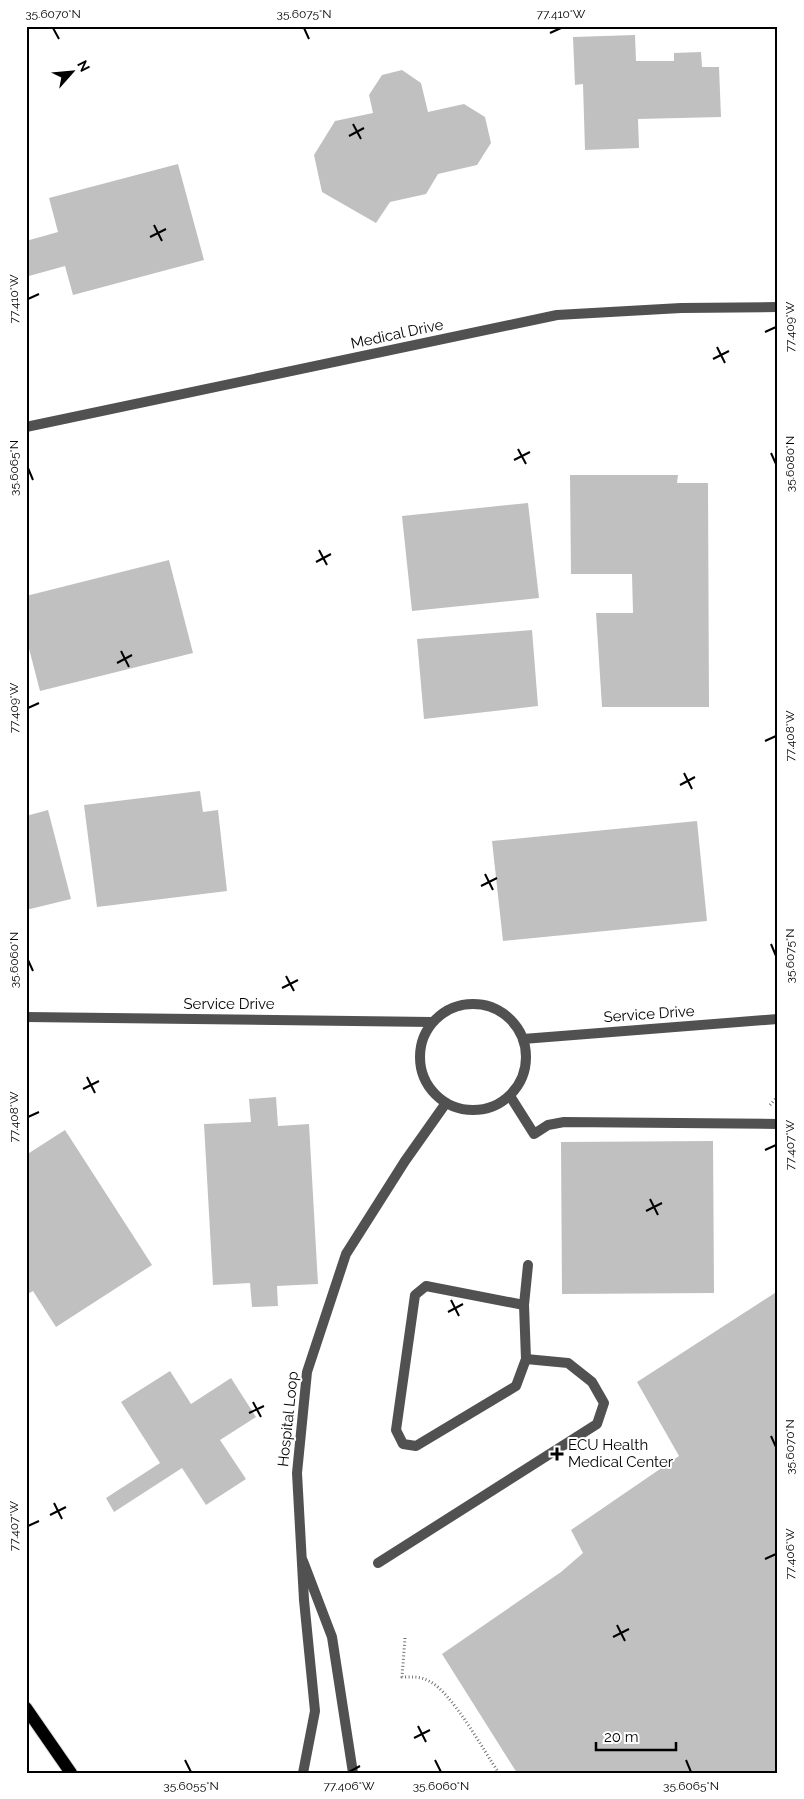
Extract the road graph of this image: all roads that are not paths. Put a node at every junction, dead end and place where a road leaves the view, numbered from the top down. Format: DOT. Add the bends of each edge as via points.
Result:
graph roads {
  1 [pos="778,307"];
  2 [pos="26,427"];
  3 [pos="26,1017"];
  4 [pos="778,1019"];
  5 [pos="432,1022"];
  6 [pos="523,1039"];
  7 [pos="510,1096"];
  8 [pos="446,1104"];
  9 [pos="778,1124"];
  10 [pos="528,1265"];
  11 [pos="524,1305"];
  12 [pos="526,1359"];
  13 [pos="301,1556"];
  14 [pos="378,1564"];
  15 [pos="26,1708"];
  16 [pos="71,1773"];
  17 [pos="303,1773"];
  18 [pos="353,1773"];
  1 -- 2 [label="street, Medical Drive" via="681,308 557,315"];
  3 -- 5 [label="street, Service Drive"];
  4 -- 6 [label="street, Service Drive"];
  5 -- 6 [label="street" via="454,1007 481,1004 504,1013 517,1026"];
  5 -- 8 [label="street" via="420,1050 420,1066 425,1081"];
  6 -- 7 [label="street" via="526,1068 520,1084"];
  7 -- 8 [label="street" via="479,1111 462,1110"];
  7 -- 9 [label="street" via="534,1134 548,1125 564,1122"];
  8 -- 13 [label="street, Hospital Loop" via="346,1254 307,1372 297,1474"];
  10 -- 11 [label="street"];
  11 -- 12 [label="street"];
  11 -- 12 [label="street" via="426,1286 415,1296 396,1430 403,1444 416,1446 516,1386"];
  12 -- 14 [label="street" via="568,1363 592,1382 604,1403 597,1424"];
  13 -- 17 [label="street, Hospital Loop" via="315,1711"];
  13 -- 18 [label="street" via="332,1638"];
  15 -- 16 [label="main road"];
}
